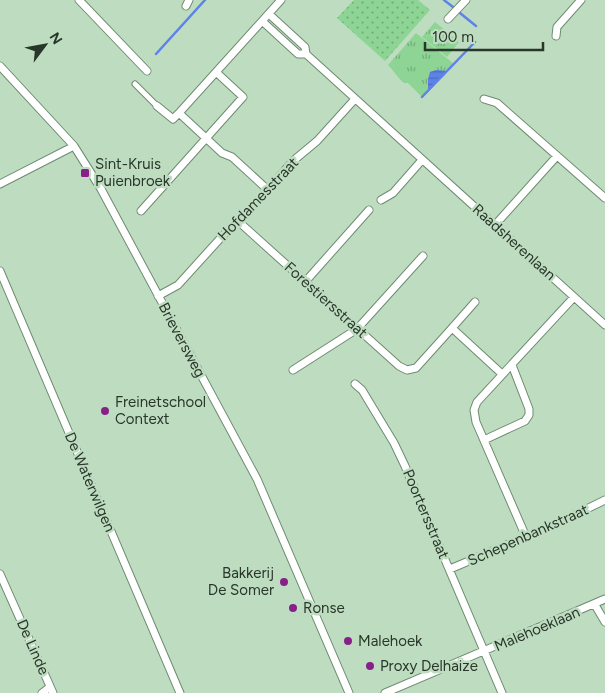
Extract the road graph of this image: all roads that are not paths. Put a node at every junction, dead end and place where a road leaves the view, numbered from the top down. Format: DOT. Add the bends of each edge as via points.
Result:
graph roads {
  1 [pos="79,0"];
  2 [pos="281,0"];
  3 [pos="466,0"];
  4 [pos="581,0"];
  5 [pos="269,14"];
  6 [pos="448,19"];
  7 [pos="262,22"];
  8 [pos="556,36"];
  9 [pos="306,54"];
  10 [pos="0,66"];
  11 [pos="147,71"];
  12 [pos="216,72"];
  13 [pos="135,84"];
  14 [pos="355,99"];
  15 [pos="484,99"];
  16 [pos="157,106"];
  17 [pos="179,113"];
  18 [pos="206,138"];
  19 [pos="74,146"];
  20 [pos="557,156"];
  21 [pos="422,160"];
  22 [pos="0,184"];
  23 [pos="268,190"];
  24 [pos="605,198"];
  25 [pos="381,200"];
  26 [pos="369,210"];
  27 [pos="141,211"];
  28 [pos="239,222"];
  29 [pos="495,225"];
  30 [pos="423,256"];
  31 [pos="0,271"];
  32 [pos="305,282"];
  33 [pos="158,296"];
  34 [pos="574,297"];
  35 [pos="474,302"];
  36 [pos="605,325"];
  37 [pos="452,328"];
  38 [pos="357,329"];
  39 [pos="512,365"];
  40 [pos="292,370"];
  41 [pos="502,374"];
  42 [pos="355,384"];
  43 [pos="484,440"];
  44 [pos="605,500"];
  45 [pos="526,537"];
  46 [pos="450,569"];
  47 [pos="0,574"];
  48 [pos="605,599"];
  49 [pos="595,604"];
  50 [pos="605,622"];
  51 [pos="484,651"];
  52 [pos="52,690"];
  53 [pos="42,693"];
  54 [pos="180,693"];
  55 [pos="349,693"];
  56 [pos="385,693"];
  57 [pos="502,693"];
  1 -- 11 [label="street"];
  2 -- 5 [label="street"];
  3 -- 6 [label="street"];
  4 -- 8 [label="street" via="557,27"];
  5 -- 7 [label="street"];
  5 -- 9 [label="street, Raadsherenlaan" via="305,47"];
  7 -- 9 [label="street, Raadsherenlaan" via="298,54"];
  7 -- 12 [label="street"];
  9 -- 14 [label="street, Raadsherenlaan"];
  10 -- 19 [label="street, Brieversweg"];
  12 -- 17 [label="street"];
  12 -- 18 [label="street" via="243,97"];
  13 -- 16 [label="street"];
  14 -- 21 [label="street, Raadsherenlaan"];
  14 -- 23 [label="street, Hofdamesstraat"];
  15 -- 20 [label="street" via="497,103"];
  16 -- 17 [label="street" via="173,119"];
  17 -- 18 [label="street"];
  18 -- 23 [label="street"];
  18 -- 27 [label="street"];
  19 -- 22 [label="street"];
  19 -- 33 [label="street, Brieversweg" via="91,171"];
  20 -- 24 [label="street"];
  20 -- 29 [label="street"];
  21 -- 25 [label="street" via="393,193"];
  21 -- 29 [label="street, Raadsherenlaan"];
  23 -- 28 [label="street, Hofdamesstraat"];
  26 -- 32 [label="street"];
  28 -- 32 [label="street, Forestiersstraat"];
  28 -- 33 [label="street, Hofdamesstraat" via="178,285"];
  29 -- 34 [label="street, Raadsherenlaan"];
  30 -- 38 [label="street"];
  31 -- 54 [label="street, De Waterwilgen"];
  32 -- 38 [label="street, Forestiersstraat"];
  33 -- 55 [label="street, Brieversweg" via="257,479"];
  34 -- 36 [label="street, Raadsherenlaan"];
  34 -- 39 [label="street"];
  35 -- 37 [label="street"];
  37 -- 38 [label="street, Forestiersstraat" via="416,368 407,370"];
  37 -- 41 [label="street"];
  38 -- 40 [label="street"];
  39 -- 41 [label="street"];
  39 -- 43 [label="street" via="529,415"];
  41 -- 43 [label="street" via="477,402 474,410"];
  42 -- 46 [label="street, Poortersstraat" via="394,442"];
  43 -- 45 [label="street"];
  44 -- 45 [label="street, Schepenbankstraat"];
  45 -- 46 [label="street, Schepenbankstraat"];
  46 -- 51 [label="street, Poortersstraat"];
  47 -- 52 [label="street, De Linde"];
  48 -- 49 [label="street, Malehoeklaan"];
  49 -- 50 [label="street"];
  49 -- 51 [label="street, Malehoeklaan"];
  51 -- 56 [label="street, Malehoeklaan"];
  51 -- 57 [label="street, Poortersstraat"];
  52 -- 53 [label="street"];
}
